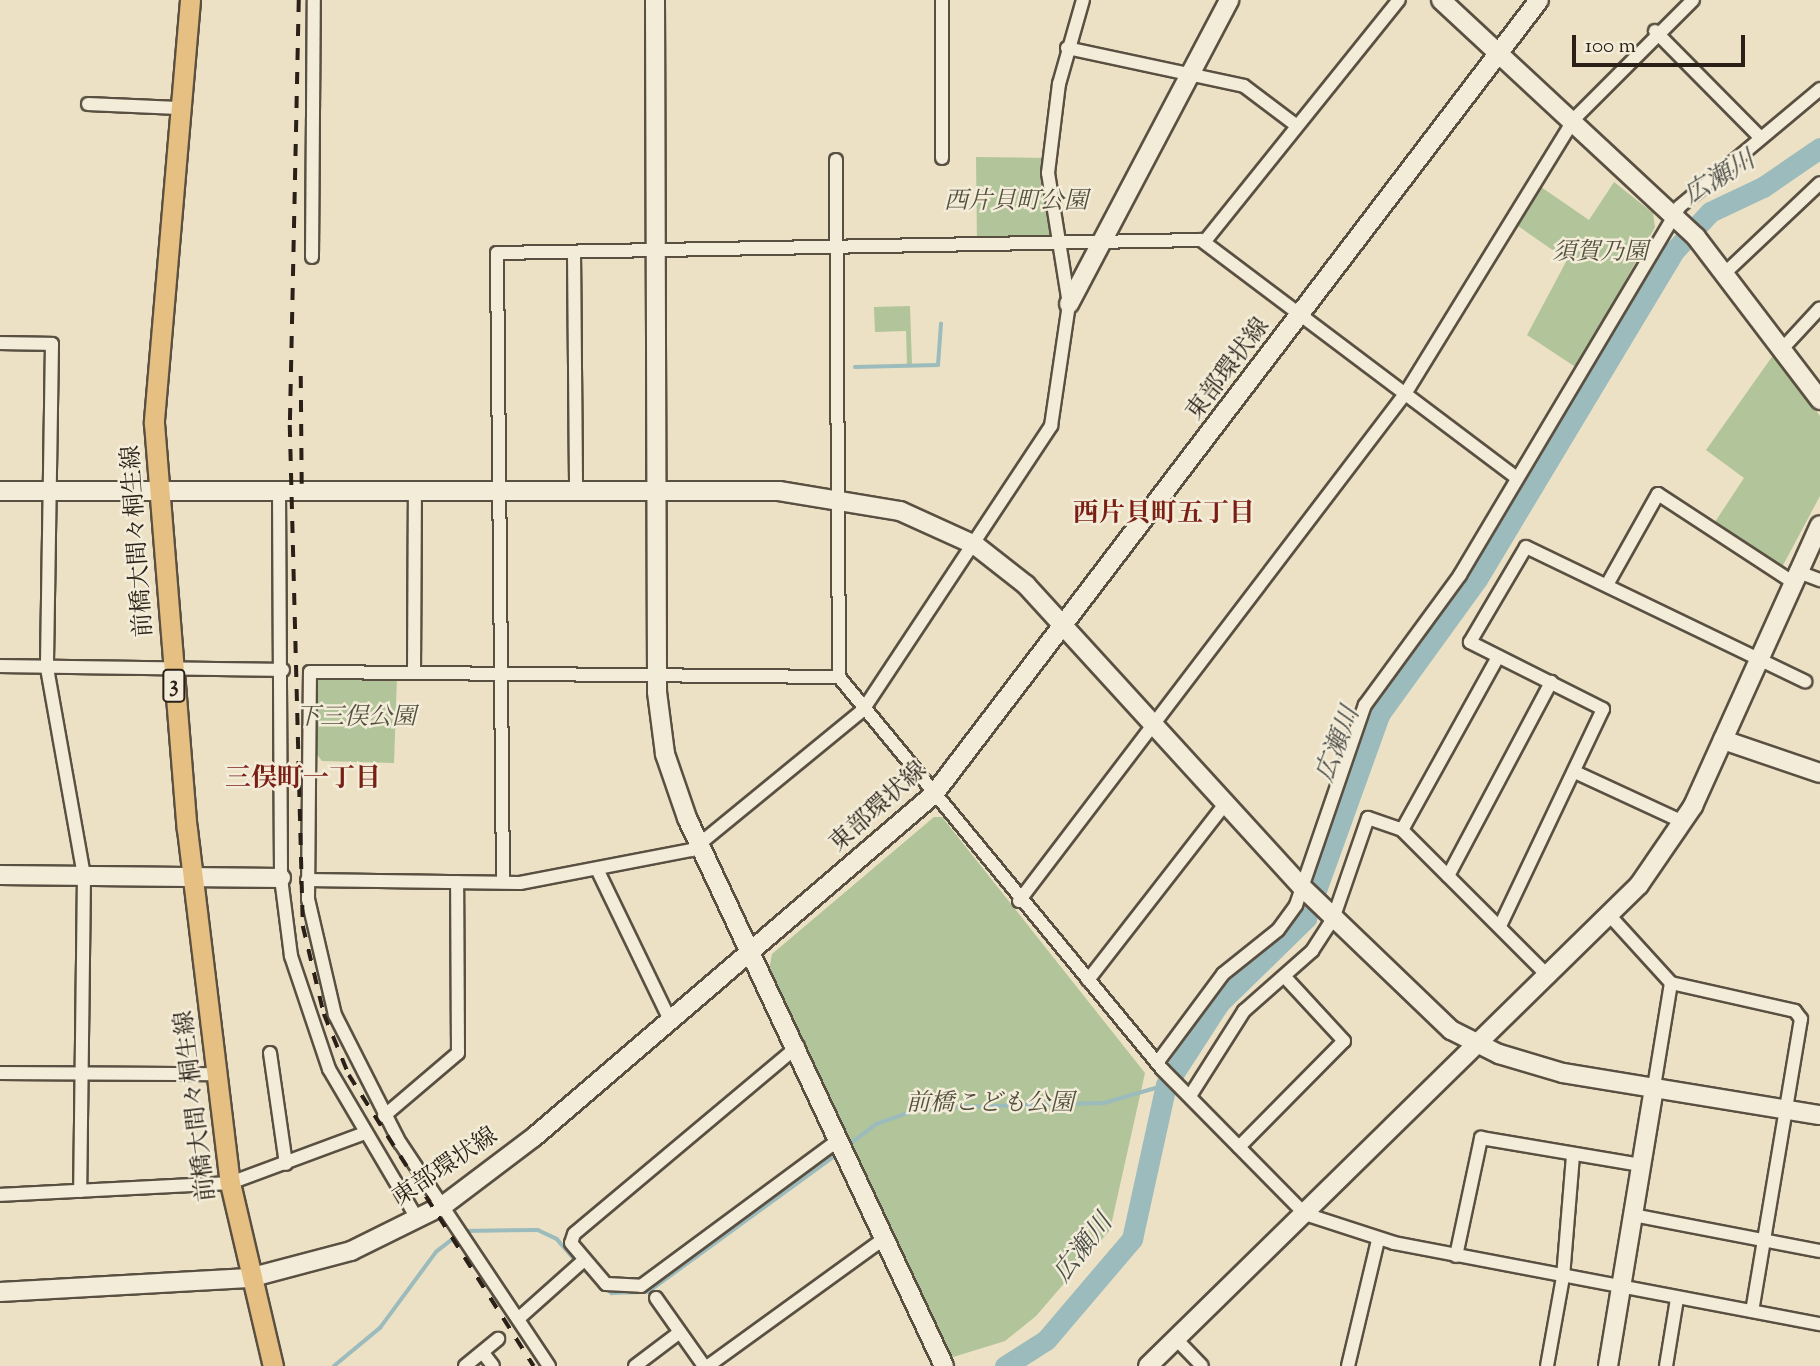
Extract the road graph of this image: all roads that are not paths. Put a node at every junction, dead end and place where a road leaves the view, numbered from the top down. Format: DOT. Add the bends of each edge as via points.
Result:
graph roads {
  1 [pos="190,0"];
  2 [pos="314,0"];
  3 [pos="655,0"];
  4 [pos="942,0"];
  5 [pos="1083,0"];
  6 [pos="1229,0"];
  7 [pos="1399,0"];
  8 [pos="1441,0"];
  9 [pos="1539,0"];
  10 [pos="1693,0"];
  11 [pos="1655,31"];
  12 [pos="1067,48"];
  13 [pos="1498,54"];
  14 [pos="1189,74"];
  15 [pos="1820,89"];
  16 [pos="88,104"];
  17 [pos="178,108"];
  18 [pos="1574,119"];
  19 [pos="1297,126"];
  20 [pos="1760,137"];
  21 [pos="942,158"];
  22 [pos="836,160"];
  23 [pos="1820,183"];
  24 [pos="1677,220"];
  25 [pos="1205,241"];
  26 [pos="1061,242"];
  27 [pos="1101,243"];
  28 [pos="837,248"];
  29 [pos="656,251"];
  30 [pos="574,252"];
  31 [pos="313,257"];
  32 [pos="1726,272"];
  33 [pos="1069,304"];
  34 [pos="1820,308"];
  35 [pos="1302,315"];
  36 [pos="0,344"];
  37 [pos="1783,348"];
  38 [pos="1405,394"];
  39 [pos="1820,400"];
  40 [pos="1514,476"];
  41 [pos="162,490"];
  42 [pos="498,490"];
  43 [pos="0,491"];
  44 [pos="49,491"];
  45 [pos="279,491"];
  46 [pos="576,491"];
  47 [pos="415,492"];
  48 [pos="659,492"];
  49 [pos="836,496"];
  50 [pos="1820,525"];
  51 [pos="975,545"];
  52 [pos="1793,576"];
  53 [pos="1820,580"];
  54 [pos="1608,583"];
  55 [pos="1064,630"];
  56 [pos="1498,657"];
  57 [pos="1758,660"];
  58 [pos="0,666"];
  59 [pos="172,666"];
  60 [pos="47,668"];
  61 [pos="284,670"];
  62 [pos="414,671"];
  63 [pos="500,671"];
  64 [pos="657,676"];
  65 [pos="839,677"];
  66 [pos="1805,681"];
  67 [pos="1551,682"];
  68 [pos="863,710"];
  69 [pos="1155,723"];
  70 [pos="1723,740"];
  71 [pos="1575,772"];
  72 [pos="1820,773"];
  73 [pos="934,794"];
  74 [pos="1226,803"];
  75 [pos="1683,822"];
  76 [pos="1402,830"];
  77 [pos="700,846"];
  78 [pos="597,869"];
  79 [pos="0,875"];
  80 [pos="84,876"];
  81 [pos="1448,876"];
  82 [pos="193,878"];
  83 [pos="281,878"];
  84 [pos="307,880"];
  85 [pos="457,882"];
  86 [pos="503,882"];
  87 [pos="1306,890"];
  88 [pos="1019,901"];
  89 [pos="1328,913"];
  90 [pos="1611,917"];
  91 [pos="1500,926"];
  92 [pos="754,950"];
  93 [pos="1284,976"];
  94 [pos="1549,977"];
  95 [pos="1088,980"];
  96 [pos="1671,983"];
  97 [pos="670,1020"];
  98 [pos="1480,1045"];
  99 [pos="798,1046"];
  100 [pos="270,1053"];
  101 [pos="1160,1066"];
  102 [pos="0,1073"];
  103 [pos="81,1074"];
  104 [pos="217,1074"];
  105 [pos="1654,1087"];
  106 [pos="1190,1097"];
  107 [pos="1785,1109"];
  108 [pos="1820,1115"];
  109 [pos="384,1116"];
  110 [pos="365,1133"];
  111 [pos="843,1145"];
  112 [pos="1239,1147"];
  113 [pos="1573,1155"];
  114 [pos="286,1164"];
  115 [pos="1642,1165"];
  116 [pos="230,1183"];
  117 [pos="79,1191"];
  118 [pos="0,1195"];
  119 [pos="444,1205"];
  120 [pos="1305,1214"];
  121 [pos="1633,1215"];
  122 [pos="418,1220"];
  123 [pos="885,1238"];
  124 [pos="1378,1240"];
  125 [pos="1764,1240"];
  126 [pos="1820,1251"];
  127 [pos="1456,1256"];
  128 [pos="579,1264"];
  129 [pos="1563,1277"];
  130 [pos="249,1278"];
  131 [pos="1622,1287"];
  132 [pos="0,1292"];
  133 [pos="656,1298"];
  134 [pos="1677,1299"];
  135 [pos="1752,1311"];
  136 [pos="518,1319"];
  137 [pos="1820,1324"];
  138 [pos="680,1332"];
  139 [pos="498,1339"];
  140 [pos="1176,1339"];
  141 [pos="483,1353"];
  142 [pos="942,1365"];
  143 [pos="273,1366"];
  144 [pos="465,1366"];
  145 [pos="493,1366"];
  146 [pos="549,1366"];
  147 [pos="635,1366"];
  148 [pos="706,1366"];
  149 [pos="1148,1366"];
  150 [pos="1202,1366"];
  151 [pos="1348,1366"];
  152 [pos="1547,1366"];
  153 [pos="1608,1366"];
  154 [pos="1666,1366"];
  1 -- 17 [label="main road, 前橋大間々桐生線 / 3"];
  2 -- 31 [label="street"];
  3 -- 29 [label="street"];
  4 -- 21 [label="street"];
  5 -- 12 [label="street"];
  6 -- 14 [label="street"];
  7 -- 19 [label="street"];
  8 -- 13 [label="street"];
  9 -- 13 [label="street, 東部環状線"];
  10 -- 11 [label="street"];
  11 -- 18 [label="street"];
  11 -- 20 [label="street"];
  12 -- 14 [label="street"];
  12 -- 26 [label="street" via="1048,173"];
  13 -- 18 [label="street"];
  13 -- 35 [label="street, 東部環状線"];
  14 -- 19 [label="street" via="1244,86"];
  14 -- 27 [label="street"];
  15 -- 20 [label="street"];
  16 -- 17 [label="street"];
  17 -- 41 [label="main road, 前橋大間々桐生線 / 3" via="157,362"];
  18 -- 24 [label="street"];
  18 -- 38 [label="street"];
  19 -- 25 [label="street"];
  20 -- 24 [label="street"];
  22 -- 28 [label="street"];
  23 -- 32 [label="street"];
  24 -- 32 [label="street"];
  24 -- 40 [label="street"];
  25 -- 27 [label="street"];
  25 -- 35 [label="street"];
  26 -- 27 [label="street"];
  26 -- 28 [label="street"];
  26 -- 33 [label="street"];
  27 -- 33 [label="street"];
  28 -- 29 [label="street"];
  28 -- 49 [label="street"];
  29 -- 30 [label="street"];
  29 -- 48 [label="street"];
  30 -- 42 [label="street" via="497,253"];
  30 -- 46 [label="street"];
  32 -- 37 [label="street"];
  33 -- 51 [label="street" via="1051,426"];
  34 -- 37 [label="street"];
  35 -- 38 [label="street"];
  35 -- 55 [label="street, 東部環状線"];
  36 -- 44 [label="street" via="52,344"];
  37 -- 39 [label="street"];
  38 -- 40 [label="street"];
  38 -- 69 [label="street"];
  40 -- 87 [label="street" via="1457,581 1365,705"];
  41 -- 44 [label="street"];
  41 -- 45 [label="street"];
  41 -- 59 [label="main road, 前橋大間々桐生線 / 3"];
  42 -- 46 [label="street"];
  42 -- 47 [label="street"];
  42 -- 63 [label="street"];
  43 -- 44 [label="street"];
  44 -- 60 [label="street"];
  45 -- 47 [label="street"];
  45 -- 61 [label="street"];
  46 -- 48 [label="street"];
  47 -- 62 [label="street"];
  48 -- 49 [label="street"];
  48 -- 64 [label="street"];
  49 -- 51 [label="street" via="901,511"];
  49 -- 65 [label="street"];
  50 -- 52 [label="street"];
  51 -- 55 [label="street" via="1026,585"];
  51 -- 68 [label="street"];
  52 -- 53 [label="street"];
  52 -- 54 [label="street" via="1658,494"];
  52 -- 57 [label="street"];
  54 -- 56 [label="street" via="1526,547 1469,639"];
  54 -- 57 [label="street"];
  55 -- 69 [label="street"];
  55 -- 73 [label="street, 東部環状線"];
  56 -- 67 [label="street"];
  56 -- 76 [label="street"];
  57 -- 66 [label="street"];
  57 -- 70 [label="street"];
  58 -- 60 [label="street"];
  59 -- 60 [label="street"];
  59 -- 61 [label="street"];
  59 -- 82 [label="main road, 前橋大間々桐生線 / 3"];
  60 -- 80 [label="street"];
  61 -- 83 [label="street"];
  62 -- 63 [label="street"];
  62 -- 84 [label="street" via="310,671"];
  63 -- 64 [label="street"];
  63 -- 86 [label="street"];
  64 -- 65 [label="street"];
  64 -- 77 [label="street" via="665,754"];
  65 -- 68 [label="street"];
  67 -- 71 [label="street" via="1602,707"];
  67 -- 81 [label="street"];
  68 -- 73 [label="street"];
  68 -- 77 [label="street"];
  69 -- 74 [label="street"];
  69 -- 88 [label="street"];
  70 -- 72 [label="street"];
  70 -- 75 [label="street"];
  71 -- 75 [label="street"];
  71 -- 91 [label="street"];
  73 -- 88 [label="street"];
  73 -- 92 [label="street, 東部環状線"];
  74 -- 87 [label="street"];
  74 -- 95 [label="street"];
  75 -- 90 [label="street"];
  76 -- 81 [label="street"];
  76 -- 89 [label="street" via="1371,818 1365,821"];
  77 -- 78 [label="street"];
  77 -- 92 [label="street"];
  78 -- 86 [label="street"];
  78 -- 97 [label="street"];
  79 -- 80 [label="street"];
  80 -- 82 [label="street"];
  80 -- 103 [label="street"];
  81 -- 91 [label="street"];
  82 -- 83 [label="street"];
  82 -- 104 [label="main road, 前橋大間々桐生線 / 3"];
  83 -- 110 [label="street" via="309,1019"];
  84 -- 85 [label="street"];
  84 -- 109 [label="street" via="332,1007"];
  85 -- 86 [label="street"];
  85 -- 109 [label="street" via="458,1053"];
  87 -- 89 [label="street"];
  87 -- 101 [label="street" via="1283,926 1223,974"];
  88 -- 95 [label="street"];
  89 -- 93 [label="street"];
  89 -- 98 [label="street" via="1432,1016"];
  90 -- 94 [label="street"];
  90 -- 96 [label="street"];
  91 -- 94 [label="street"];
  92 -- 97 [label="street, 東部環状線"];
  92 -- 99 [label="street"];
  93 -- 106 [label="street" via="1244,1011"];
  93 -- 112 [label="street" via="1343,1045"];
  94 -- 98 [label="street"];
  95 -- 101 [label="street"];
  96 -- 105 [label="street"];
  96 -- 107 [label="street" via="1795,1011 1801,1019"];
  97 -- 119 [label="street, 東部環状線"];
  98 -- 105 [label="street" via="1545,1069"];
  98 -- 120 [label="street"];
  99 -- 111 [label="street"];
  99 -- 128 [label="street" via="573,1234"];
  100 -- 114 [label="street"];
  101 -- 106 [label="street"];
  102 -- 103 [label="street"];
  103 -- 104 [label="street"];
  103 -- 117 [label="street"];
  104 -- 116 [label="main road, 前橋大間々桐生線 / 3"];
  105 -- 107 [label="street"];
  105 -- 115 [label="street"];
  106 -- 112 [label="street"];
  107 -- 108 [label="street"];
  107 -- 125 [label="street"];
  109 -- 119 [label="street"];
  110 -- 114 [label="street"];
  110 -- 122 [label="street"];
  111 -- 123 [label="street"];
  111 -- 128 [label="street" via="645,1284 607,1284"];
  112 -- 120 [label="street"];
  113 -- 115 [label="street"];
  113 -- 127 [label="street" via="1481,1138"];
  113 -- 129 [label="street"];
  114 -- 116 [label="street"];
  115 -- 121 [label="street"];
  116 -- 117 [label="street"];
  116 -- 130 [label="main road, 前橋大間々桐生線 / 3"];
  117 -- 118 [label="street"];
  119 -- 122 [label="street, 東部環状線"];
  119 -- 136 [label="street"];
  120 -- 124 [label="street"];
  120 -- 140 [label="street"];
  121 -- 125 [label="street"];
  121 -- 131 [label="street"];
  122 -- 130 [label="street, 東部環状線" via="351,1251"];
  123 -- 142 [label="street"];
  123 -- 148 [label="street"];
  124 -- 127 [label="street"];
  124 -- 151 [label="street"];
  125 -- 126 [label="street"];
  125 -- 135 [label="street"];
  127 -- 129 [label="street"];
  128 -- 136 [label="street"];
  129 -- 131 [label="street"];
  129 -- 152 [label="street"];
  130 -- 132 [label="street, 東部環状線"];
  130 -- 143 [label="main road, 前橋大間々桐生線 / 3"];
  131 -- 134 [label="street"];
  131 -- 153 [label="street"];
  133 -- 138 [label="street"];
  134 -- 135 [label="street"];
  134 -- 154 [label="street"];
  135 -- 137 [label="street"];
  136 -- 146 [label="street"];
  138 -- 147 [label="street"];
  138 -- 148 [label="street"];
  139 -- 141 [label="street"];
  140 -- 149 [label="street"];
  140 -- 150 [label="street"];
  141 -- 144 [label="street"];
  141 -- 145 [label="street"];
}
